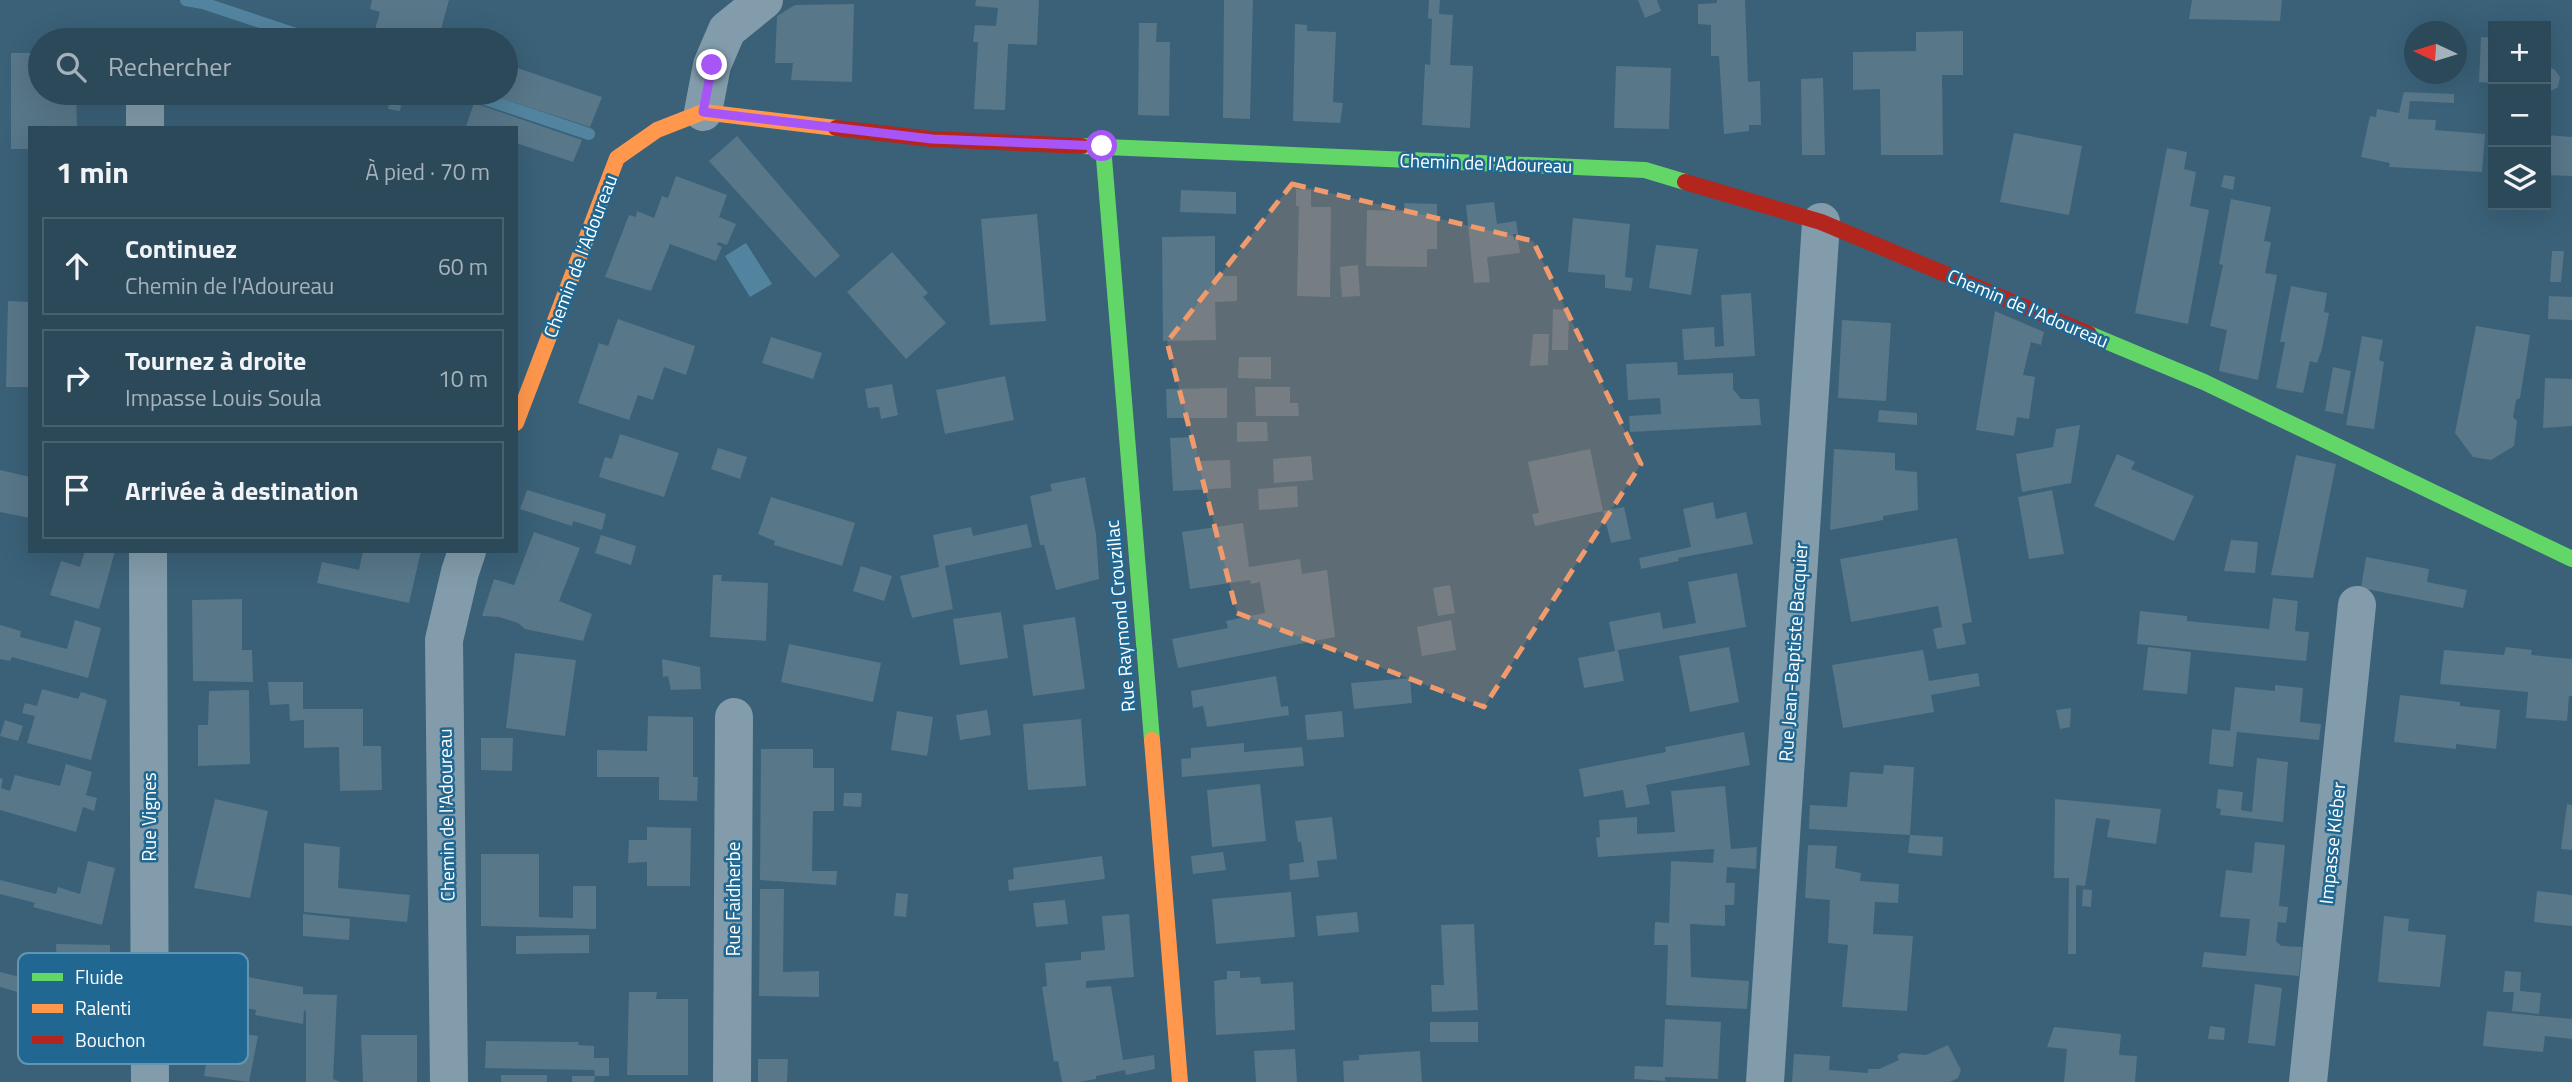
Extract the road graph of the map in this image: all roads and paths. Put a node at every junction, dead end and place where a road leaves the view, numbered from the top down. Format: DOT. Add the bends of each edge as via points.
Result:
graph roads {
  1 [pos="764,0"];
  2 [pos="145,105"];
  3 [pos="703,112"];
  4 [pos="145,126"];
  5 [pos="1102,146"];
  6 [pos="1821,222"];
  7 [pos="518,418"];
  8 [pos="148,553"];
  9 [pos="466,553"];
  10 [pos="2572,559"];
  11 [pos="2357,605"];
  12 [pos="734,717"];
  13 [pos="150,953"];
  14 [pos="150,1064"];
  15 [pos="150,1082"];
  16 [pos="449,1082"];
  17 [pos="732,1082"];
  18 [pos="1180,1082"];
  19 [pos="1765,1082"];
  20 [pos="2308,1082"];
  1 -- 3 [label="street" via="727,30 712,65"];
  2 -- 4 [label="street"];
  3 -- 5 [label="street, Chemin de l'Adoureau" via="932,139"];
  3 -- 7 [label="street, Chemin de l'Adoureau" via="657,130 617,158"];
  5 -- 6 [label="street, Chemin de l'Adoureau" via="1645,170"];
  5 -- 18 [label="street, Rue Raymond Crouzillac"];
  6 -- 10 [label="street, Chemin de l'Adoureau" via="2204,382"];
  6 -- 19 [label="street, Rue Jean-Baptiste Bacquier"];
  8 -- 13 [label="street, Rue Vignes"];
  9 -- 16 [label="street, Chemin de l'Adoureau" via="443,640"];
  11 -- 20 [label="street, Impasse Kléber"];
  12 -- 17 [label="street, Rue Faidherbe"];
  14 -- 15 [label="street, Rue Vignes"];
}
